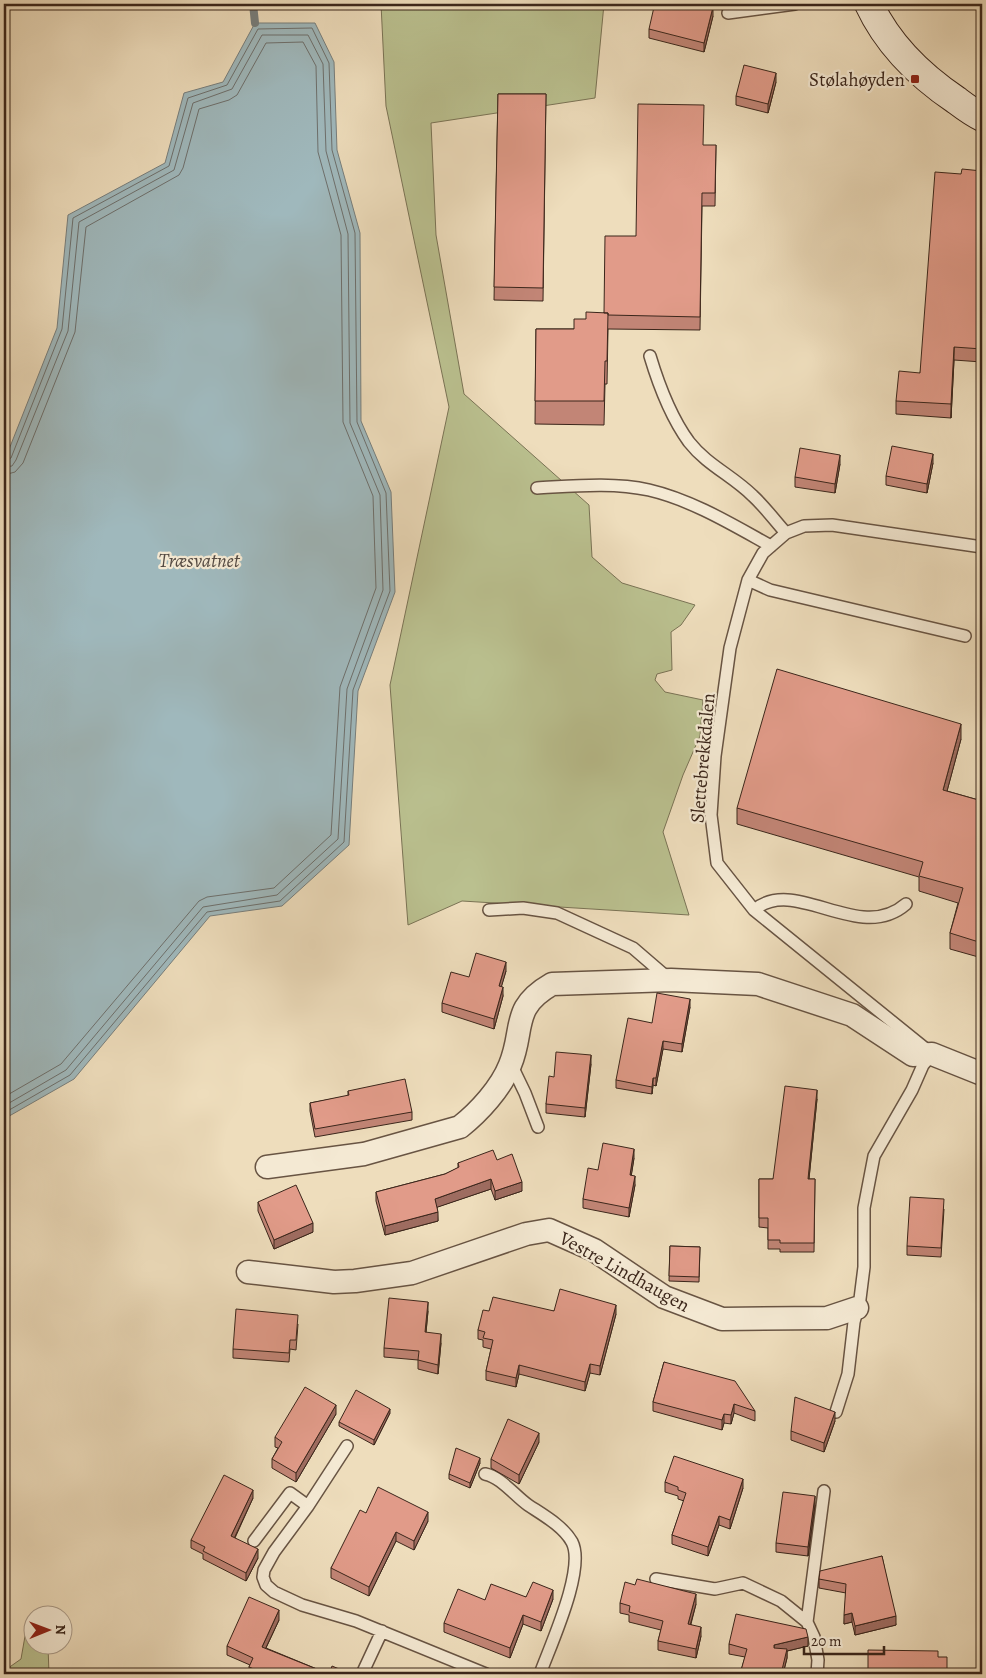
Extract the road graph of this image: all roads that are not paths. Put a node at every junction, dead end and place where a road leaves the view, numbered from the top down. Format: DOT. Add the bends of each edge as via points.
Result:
graph roads {
  1 [pos="794,4"];
  2 [pos="869,4"];
  3 [pos="728,13"];
  4 [pos="982,117"];
  5 [pos="650,356"];
  6 [pos="537,488"];
  7 [pos="786,533"];
  8 [pos="771,546"];
  9 [pos="982,547"];
  10 [pos="748,580"];
  11 [pos="965,636"];
  12 [pos="906,904"];
  13 [pos="489,910"];
  14 [pos="754,910"];
  15 [pos="671,980"];
  16 [pos="932,1054"];
  17 [pos="511,1064"];
  18 [pos="982,1074"];
  19 [pos="538,1127"];
  20 [pos="267,1167"];
  21 [pos="248,1272"];
  22 [pos="857,1308"];
  23 [pos="836,1412"];
  24 [pos="347,1446"];
  25 [pos="485,1474"];
  26 [pos="824,1491"];
  27 [pos="308,1506"];
  28 [pos="254,1541"];
  29 [pos="656,1579"];
  30 [pos="807,1622"];
  31 [pos="382,1631"];
  32 [pos="362,1674"];
  33 [pos="486,1674"];
  34 [pos="540,1674"];
  35 [pos="818,1674"];
  1 -- 3 [label="lane"];
  2 -- 4 [label="main road" via="878,24 907,62 934,85"];
  5 -- 7 [label="lane" via="668,405 690,442 703,457 753,495"];
  6 -- 8 [label="lane" via="613,485 650,490 707,511"];
  7 -- 8 [label="lane, Slettebrekkdalen"];
  7 -- 9 [label="lane, Slettebrekkdalen" via="804,526 832,525"];
  8 -- 10 [label="lane, Slettebrekkdalen" via="763,553"];
  10 -- 11 [label="lane" via="770,590"];
  10 -- 14 [label="lane, Slettebrekkdalen" via="730,648 711,815 717,863"];
  12 -- 14 [label="lane" via="890,913 860,917 787,900 762,903"];
  13 -- 15 [label="lane" via="523,908 557,913 634,948"];
  14 -- 16 [label="lane, Slettebrekkdalen"];
  15 -- 16 [label="street" via="758,984 852,1015 913,1055"];
  15 -- 17 [label="street" via="552,984 527,1003 521,1015"];
  16 -- 18 [label="street"];
  16 -- 22 [label="lane" via="874,1156 864,1208 864,1267"];
  17 -- 19 [label="lane"];
  17 -- 20 [label="street" via="486,1101 460,1127 364,1154"];
  21 -- 22 [label="street, Vestre Lindhaugen" via="334,1282 355,1281 412,1273 526,1234 549,1230 594,1250 664,1297 722,1319 827,1318"];
  22 -- 23 [label="lane" via="848,1374"];
  24 -- 27 [label="lane"];
  25 -- 34 [label="lane" via="558,1526 573,1544 575,1568 571,1590"];
  26 -- 30 [label="lane"];
  27 -- 28 [label="lane" via="290,1493"];
  27 -- 31 [label="lane" via="291,1526 264,1570 266,1585 302,1605"];
  29 -- 30 [label="lane" via="715,1589 743,1583 781,1601"];
  30 -- 35 [label="lane" via="814,1637"];
  31 -- 32 [label="lane"];
  31 -- 33 [label="lane"];
}
